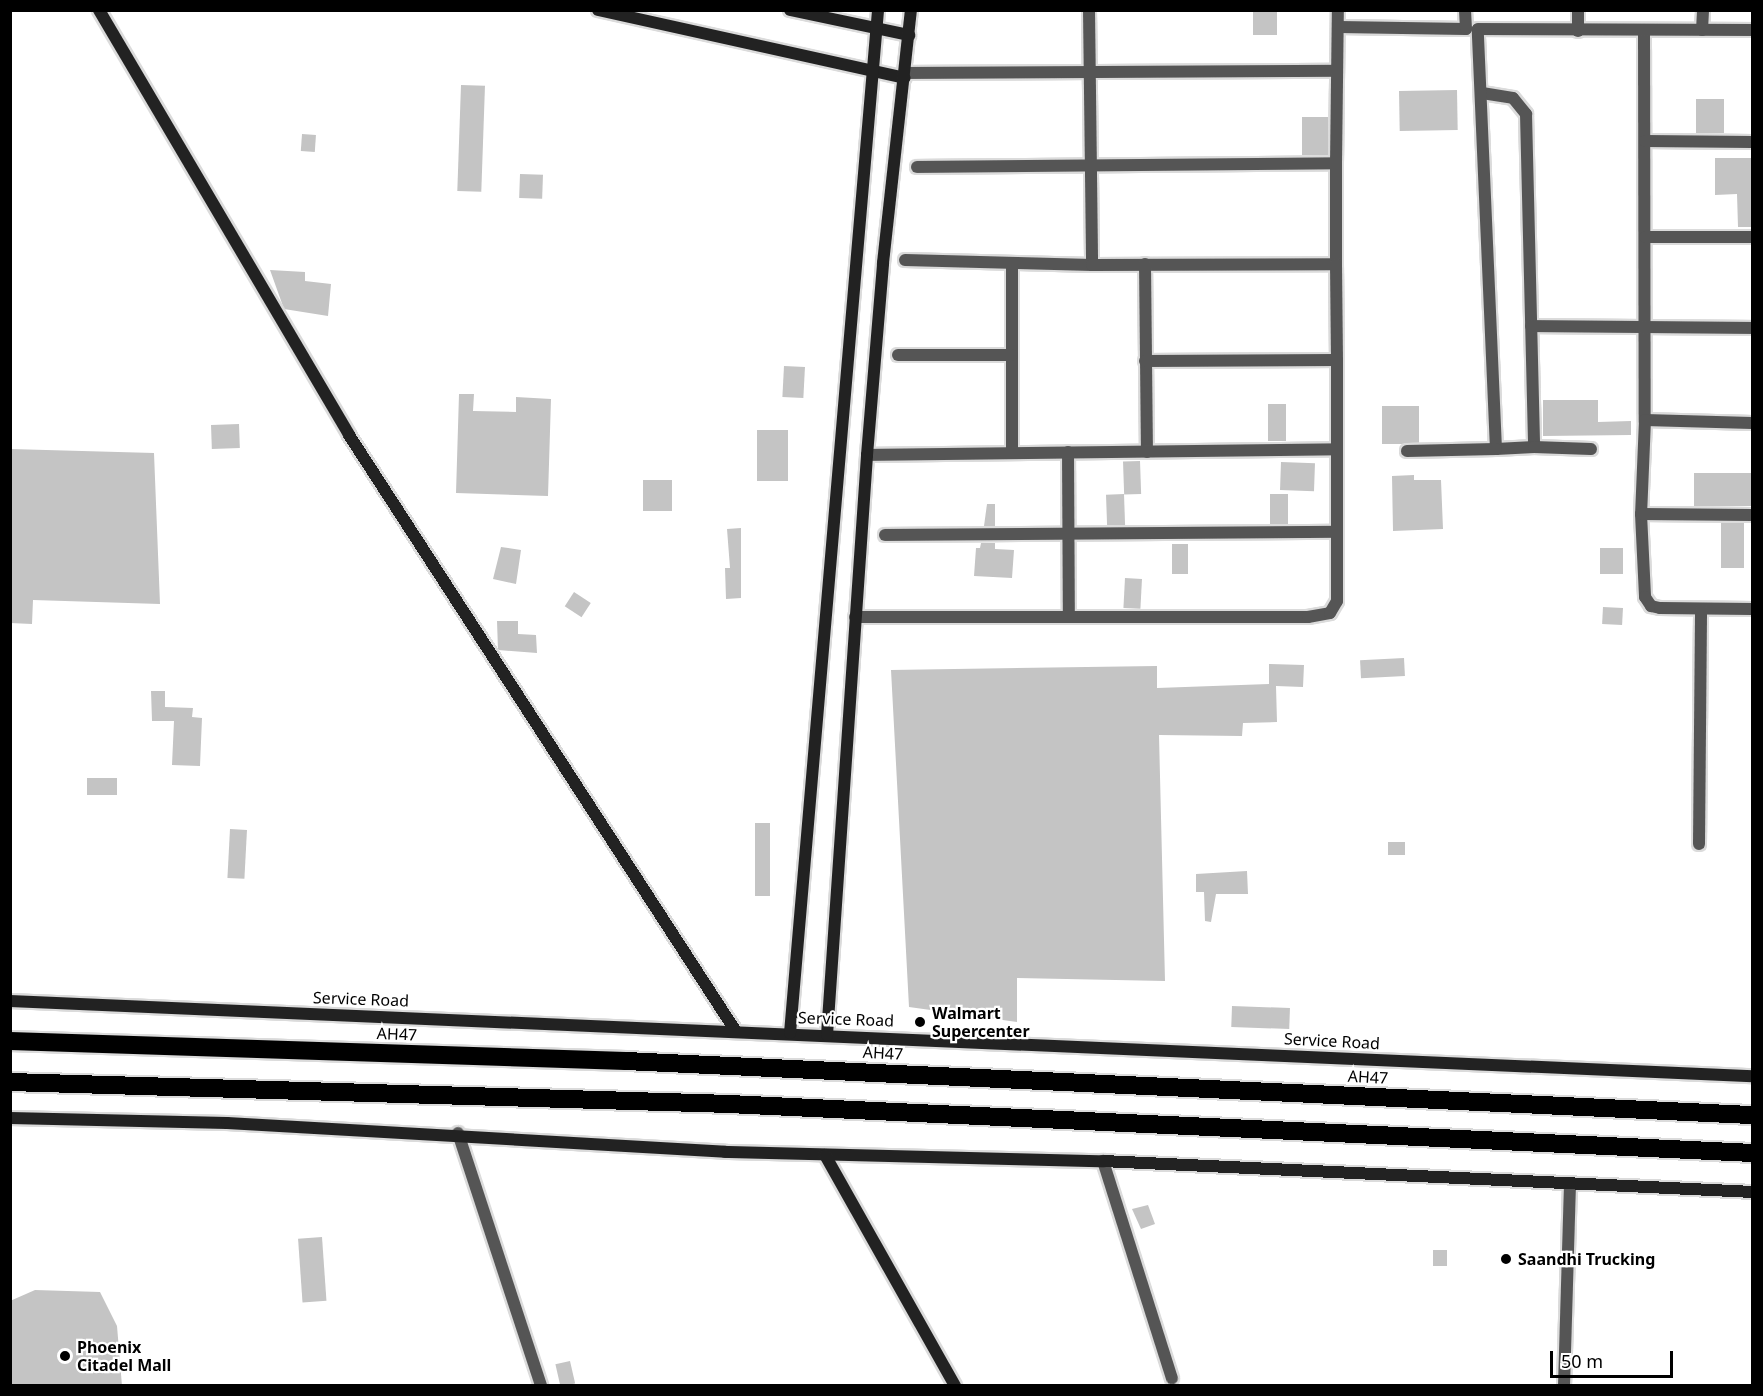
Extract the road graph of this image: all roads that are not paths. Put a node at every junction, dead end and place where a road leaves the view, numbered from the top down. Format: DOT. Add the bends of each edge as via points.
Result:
graph roads {
  1 [pos="99,10"];
  2 [pos="597,10"];
  3 [pos="790,10"];
  4 [pos="878,10"];
  5 [pos="911,10"];
  6 [pos="1089,10"];
  7 [pos="1338,10"];
  8 [pos="1465,10"];
  9 [pos="1578,10"];
  10 [pos="1703,10"];
  11 [pos="1339,27"];
  12 [pos="1472,29"];
  13 [pos="877,30"];
  14 [pos="1644,30"];
  15 [pos="1702,30"];
  16 [pos="1752,30"];
  17 [pos="1578,31"];
  18 [pos="909,35"];
  19 [pos="1337,70"];
  20 [pos="873,72"];
  21 [pos="1091,73"];
  22 [pos="905,75"];
  23 [pos="1482,93"];
  24 [pos="1645,141"];
  25 [pos="1752,142"];
  26 [pos="1336,163"];
  27 [pos="1091,166"];
  28 [pos="917,167"];
  29 [pos="1645,237"];
  30 [pos="1752,237"];
  31 [pos="905,260"];
  32 [pos="1011,263"];
  33 [pos="1144,264"];
  34 [pos="1336,264"];
  35 [pos="1092,265"];
  36 [pos="1531,326"];
  37 [pos="1646,328"];
  38 [pos="1752,328"];
  39 [pos="898,355"];
  40 [pos="1012,355"];
  41 [pos="1337,360"];
  42 [pos="1145,361"];
  43 [pos="1645,420"];
  44 [pos="1752,423"];
  45 [pos="1534,447"];
  46 [pos="1336,449"];
  47 [pos="1496,449"];
  48 [pos="1591,449"];
  49 [pos="1407,451"];
  50 [pos="1068,452"];
  51 [pos="1147,452"];
  52 [pos="1012,453"];
  53 [pos="867,456"];
  54 [pos="1641,514"];
  55 [pos="1752,515"];
  56 [pos="1336,532"];
  57 [pos="1066,535"];
  58 [pos="885,536"];
  59 [pos="1752,609"];
  60 [pos="1701,610"];
  61 [pos="855,617"];
  62 [pos="1069,617"];
  63 [pos="1699,844"];
  64 [pos="10,1001"];
  65 [pos="735,1030"];
  66 [pos="790,1033"];
  67 [pos="827,1035"];
  68 [pos="10,1041"];
  69 [pos="1752,1076"];
  70 [pos="10,1082"];
  71 [pos="1752,1115"];
  72 [pos="10,1118"];
  73 [pos="458,1133"];
  74 [pos="1752,1153"];
  75 [pos="825,1155"];
  76 [pos="1103,1161"];
  77 [pos="1570,1184"];
  78 [pos="1752,1192"];
  79 [pos="1172,1378"];
  80 [pos="541,1386"];
  81 [pos="955,1386"];
  82 [pos="1564,1386"];
  1 -- 65 [label="street" via="349,435"];
  2 -- 20 [label="street"];
  3 -- 13 [label="street"];
  4 -- 13 [label="street"];
  5 -- 18 [label="street"];
  6 -- 21 [label="street"];
  7 -- 11 [label="street"];
  8 -- 12 [label="street"];
  9 -- 17 [label="street"];
  10 -- 15 [label="street"];
  11 -- 12 [label="street"];
  11 -- 19 [label="street"];
  12 -- 17 [label="street"];
  12 -- 23 [label="street"];
  13 -- 18 [label="street"];
  13 -- 20 [label="street"];
  14 -- 15 [label="street"];
  14 -- 17 [label="street"];
  14 -- 24 [label="street"];
  15 -- 16 [label="street"];
  18 -- 22 [label="street"];
  19 -- 21 [label="street"];
  19 -- 26 [label="street"];
  20 -- 22 [label="street"];
  20 -- 66 [label="street"];
  21 -- 22 [label="street"];
  21 -- 27 [label="street"];
  22 -- 53 [label="street" via="883,263"];
  23 -- 36 [label="street" via="1513,98 1526,114"];
  23 -- 47 [label="street"];
  24 -- 25 [label="street"];
  24 -- 29 [label="street"];
  26 -- 27 [label="street"];
  26 -- 34 [label="street"];
  27 -- 28 [label="street"];
  27 -- 35 [label="street"];
  29 -- 30 [label="street"];
  29 -- 37 [label="street"];
  31 -- 32 [label="street"];
  32 -- 35 [label="street"];
  32 -- 40 [label="street"];
  33 -- 34 [label="street"];
  33 -- 35 [label="street"];
  33 -- 42 [label="street"];
  34 -- 41 [label="street"];
  36 -- 37 [label="street"];
  36 -- 45 [label="street"];
  37 -- 38 [label="street"];
  37 -- 43 [label="street"];
  39 -- 40 [label="street"];
  40 -- 52 [label="street"];
  41 -- 42 [label="street"];
  41 -- 46 [label="street"];
  42 -- 51 [label="street"];
  43 -- 44 [label="street"];
  43 -- 54 [label="street"];
  45 -- 47 [label="street"];
  45 -- 48 [label="street"];
  46 -- 51 [label="street"];
  46 -- 56 [label="street"];
  47 -- 49 [label="street"];
  50 -- 51 [label="street"];
  50 -- 52 [label="street"];
  50 -- 57 [label="street"];
  52 -- 53 [label="street"];
  53 -- 61 [label="street"];
  54 -- 55 [label="street"];
  54 -- 60 [label="street" via="1645,597 1651,606"];
  56 -- 57 [label="street"];
  56 -- 62 [label="street" via="1337,601 1330,613 1308,617"];
  57 -- 58 [label="street"];
  57 -- 62 [label="street"];
  59 -- 60 [label="street"];
  60 -- 63 [label="street"];
  61 -- 62 [label="street"];
  61 -- 67 [label="street"];
  64 -- 65 [label="street, Service Road"];
  65 -- 66 [label="street, Service Road"];
  66 -- 67 [label="street, Service Road"];
  67 -- 69 [label="street, Service Road"];
  68 -- 71 [label="highway, AH47" via="626,1061"];
  70 -- 74 [label="highway" via="741,1105"];
  72 -- 73 [label="street"];
  73 -- 75 [label="street"];
  73 -- 80 [label="street"];
  75 -- 76 [label="street"];
  75 -- 81 [label="street"];
  76 -- 77 [label="street"];
  76 -- 79 [label="street"];
  77 -- 78 [label="street"];
  77 -- 82 [label="street"];
}
